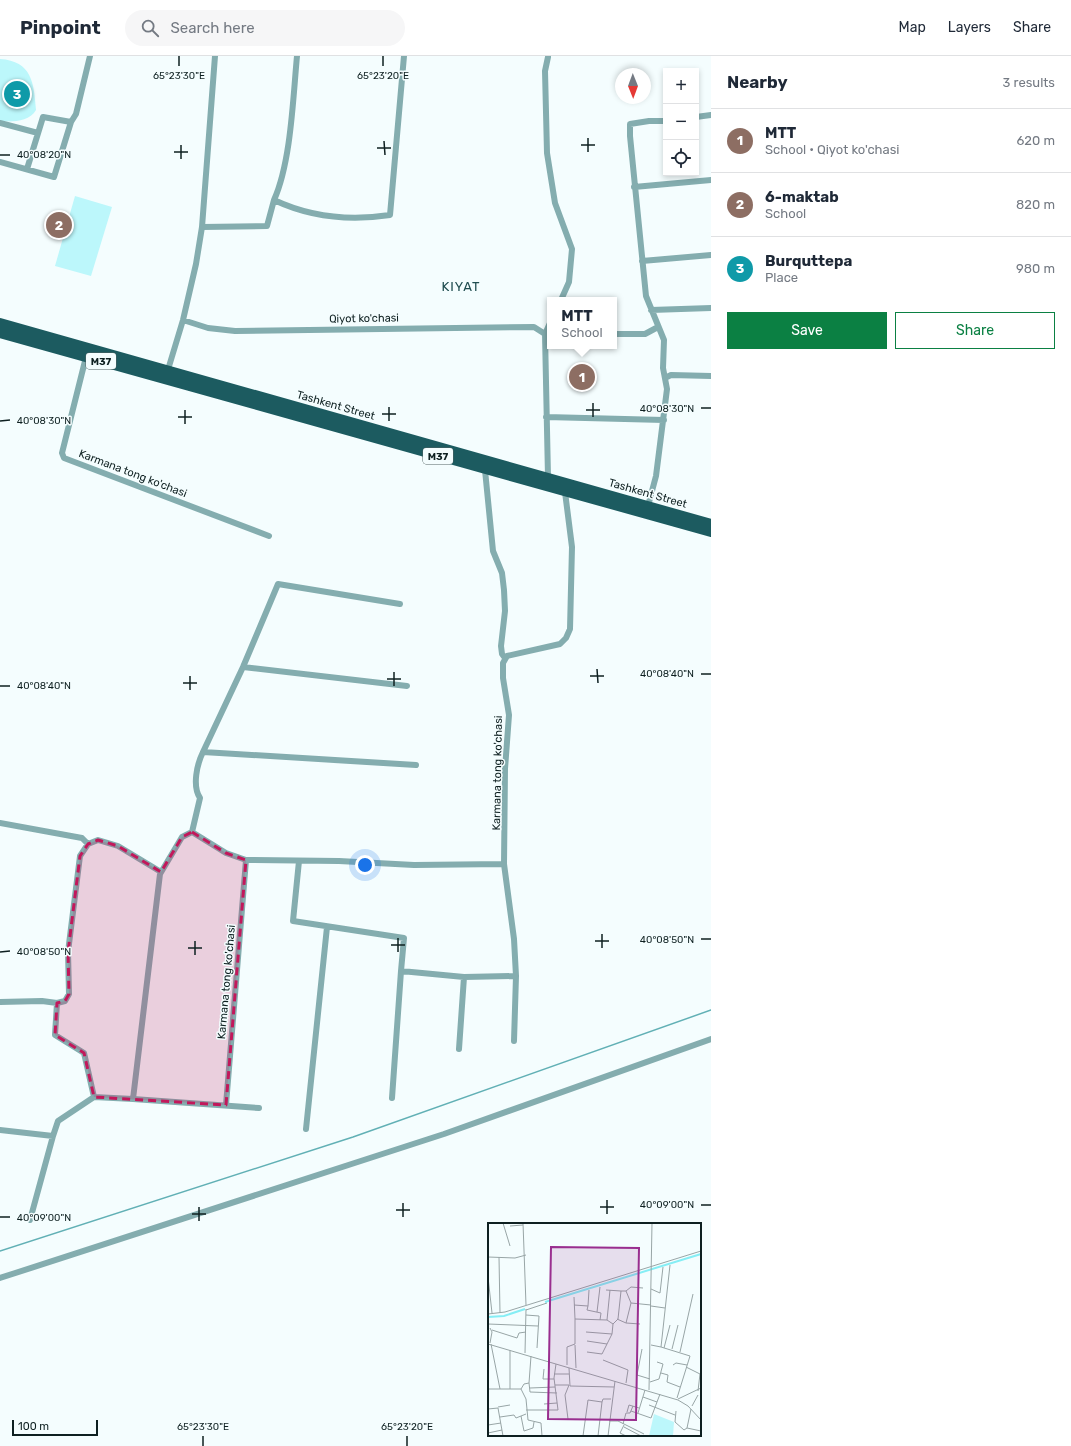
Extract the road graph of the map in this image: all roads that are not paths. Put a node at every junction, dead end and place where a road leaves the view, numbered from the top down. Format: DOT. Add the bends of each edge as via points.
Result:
graph roads {
  1 [pos="90,56"];
  2 [pos="215,56"];
  3 [pos="296,56"];
  4 [pos="404,56"];
  5 [pos="548,57"];
  6 [pos="711,115"];
  7 [pos="699,117"];
  8 [pos="663,121"];
  9 [pos="71,122"];
  10 [pos="0,123"];
  11 [pos="38,133"];
  12 [pos="0,162"];
  13 [pos="27,169"];
  14 [pos="711,180"];
  15 [pos="634,187"];
  16 [pos="274,200"];
  17 [pos="202,227"];
  18 [pos="711,255"];
  19 [pos="642,261"];
  20 [pos="562,297"];
  21 [pos="711,308"];
  22 [pos="651,310"];
  23 [pos="183,320"];
  24 [pos="0,323"];
  25 [pos="658,327"];
  26 [pos="0,333"];
  27 [pos="547,334"];
  28 [pos="617,334"];
  29 [pos="86,357"];
  30 [pos="167,375"];
  31 [pos="711,376"];
  32 [pos="664,378"];
  33 [pos="546,417"];
  34 [pos="664,420"];
  35 [pos="485,470"];
  36 [pos="548,477"];
  37 [pos="565,492"];
  38 [pos="648,506"];
  39 [pos="711,524"];
  40 [pos="711,532"];
  41 [pos="269,536"];
  42 [pos="400,604"];
  43 [pos="505,658"];
  44 [pos="243,667"];
  45 [pos="407,686"];
  46 [pos="203,752"];
  47 [pos="416,765"];
  48 [pos="0,823"];
  49 [pos="192,832"];
  50 [pos="88,844"];
  51 [pos="246,860"];
  52 [pos="298,861"];
  53 [pos="504,864"];
  54 [pos="161,872"];
  55 [pos="327,927"];
  56 [pos="401,971"];
  57 [pos="516,976"];
  58 [pos="464,977"];
  59 [pos="0,1002"];
  60 [pos="57,1003"];
  61 [pos="711,1039"];
  62 [pos="514,1041"];
  63 [pos="459,1049"];
  64 [pos="94,1097"];
  65 [pos="133,1098"];
  66 [pos="392,1098"];
  67 [pos="226,1105"];
  68 [pos="259,1108"];
  69 [pos="306,1129"];
  70 [pos="0,1130"];
  71 [pos="54,1136"];
  72 [pos="30,1220"];
  73 [pos="0,1278"];
  1 -- 9 [label="street" via="76,114"];
  2 -- 17 [label="street"];
  3 -- 16 [label="street" via="287,146 280,186"];
  4 -- 16 [label="street" via="390,215 371,218 317,215 293,209"];
  5 -- 20 [label="street" via="545,71 547,153 555,203 572,248 569,282"];
  6 -- 7 [label="street"];
  8 -- 15 [label="street" via="630,124"];
  9 -- 11 [label="street" via="43,117"];
  9 -- 13 [label="street" via="54,178"];
  10 -- 11 [label="street"];
  11 -- 13 [label="street"];
  12 -- 13 [label="street"];
  14 -- 15 [label="street"];
  15 -- 19 [label="street"];
  16 -- 17 [label="street" via="267,226"];
  17 -- 23 [label="street"];
  18 -- 19 [label="street"];
  19 -- 22 [label="street" via="646,296"];
  21 -- 22 [label="street"];
  22 -- 25 [label="street"];
  23 -- 27 [label="street, Qiyot ko'chasi" via="208,328 235,331 534,327"];
  23 -- 30 [label="street"];
  24 -- 30 [label="highway, Tashkent Street / M37"];
  25 -- 28 [label="street" via="645,334"];
  25 -- 32 [label="street" via="664,340"];
  26 -- 29 [label="highway, M37"];
  27 -- 33 [label="street"];
  29 -- 30 [label="highway, M37"];
  29 -- 41 [label="street, Karmana tong ko'chasi" via="62,453 64,458"];
  30 -- 35 [label="highway, Tashkent Street / M37"];
  30 -- 36 [label="highway, Tashkent Street / M37"];
  31 -- 32 [label="street" via="671,375"];
  32 -- 34 [label="street" via="667,389"];
  33 -- 34 [label="street"];
  33 -- 36 [label="street"];
  34 -- 38 [label="street" via="656,476"];
  35 -- 37 [label="highway, Tashkent Street / M37"];
  35 -- 43 [label="street, Karmana tong ko'chasi" via="493,552 503,579 505,611 501,646"];
  36 -- 38 [label="highway, Tashkent Street / M37"];
  37 -- 40 [label="highway, Tashkent Street / M37"];
  37 -- 43 [label="street" via="572,547 568,634 560,644"];
  38 -- 39 [label="highway, Tashkent Street / M37"];
  42 -- 44 [label="street" via="278,584"];
  43 -- 53 [label="street, Karmana tong ko'chasi" via="503,678 509,715 505,769"];
  44 -- 45 [label="street"];
  44 -- 46 [label="street"];
  46 -- 47 [label="street"];
  46 -- 49 [label="street" via="199,759 196,783 200,798"];
  48 -- 50 [label="street" via="82,838"];
  49 -- 51 [label="street" via="226,853"];
  49 -- 54 [label="street" via="182,837"];
  50 -- 54 [label="street" via="98,840 118,846"];
  50 -- 60 [label="street" via="80,856 79,863 68,952 69,994 65,1001"];
  51 -- 52 [label="street"];
  51 -- 67 [label="street, Karmana tong ko'chasi"];
  52 -- 53 [label="street" via="414,865"];
  52 -- 55 [label="street" via="292,921"];
  53 -- 57 [label="street, Karmana tong ko'chasi"];
  54 -- 65 [label="street"];
  55 -- 56 [label="street" via="404,938"];
  55 -- 69 [label="street"];
  56 -- 58 [label="street"];
  56 -- 66 [label="street"];
  57 -- 58 [label="street"];
  57 -- 62 [label="street, Karmana tong ko'chasi"];
  58 -- 63 [label="street"];
  59 -- 60 [label="street" via="42,1000"];
  60 -- 64 [label="street" via="55,1035 84,1053"];
  61 -- 73 [label="street" via="444,1134"];
  64 -- 65 [label="street"];
  64 -- 71 [label="street" via="58,1121"];
  65 -- 67 [label="street"];
  67 -- 68 [label="street"];
  70 -- 71 [label="street"];
  71 -- 72 [label="street"];
}
